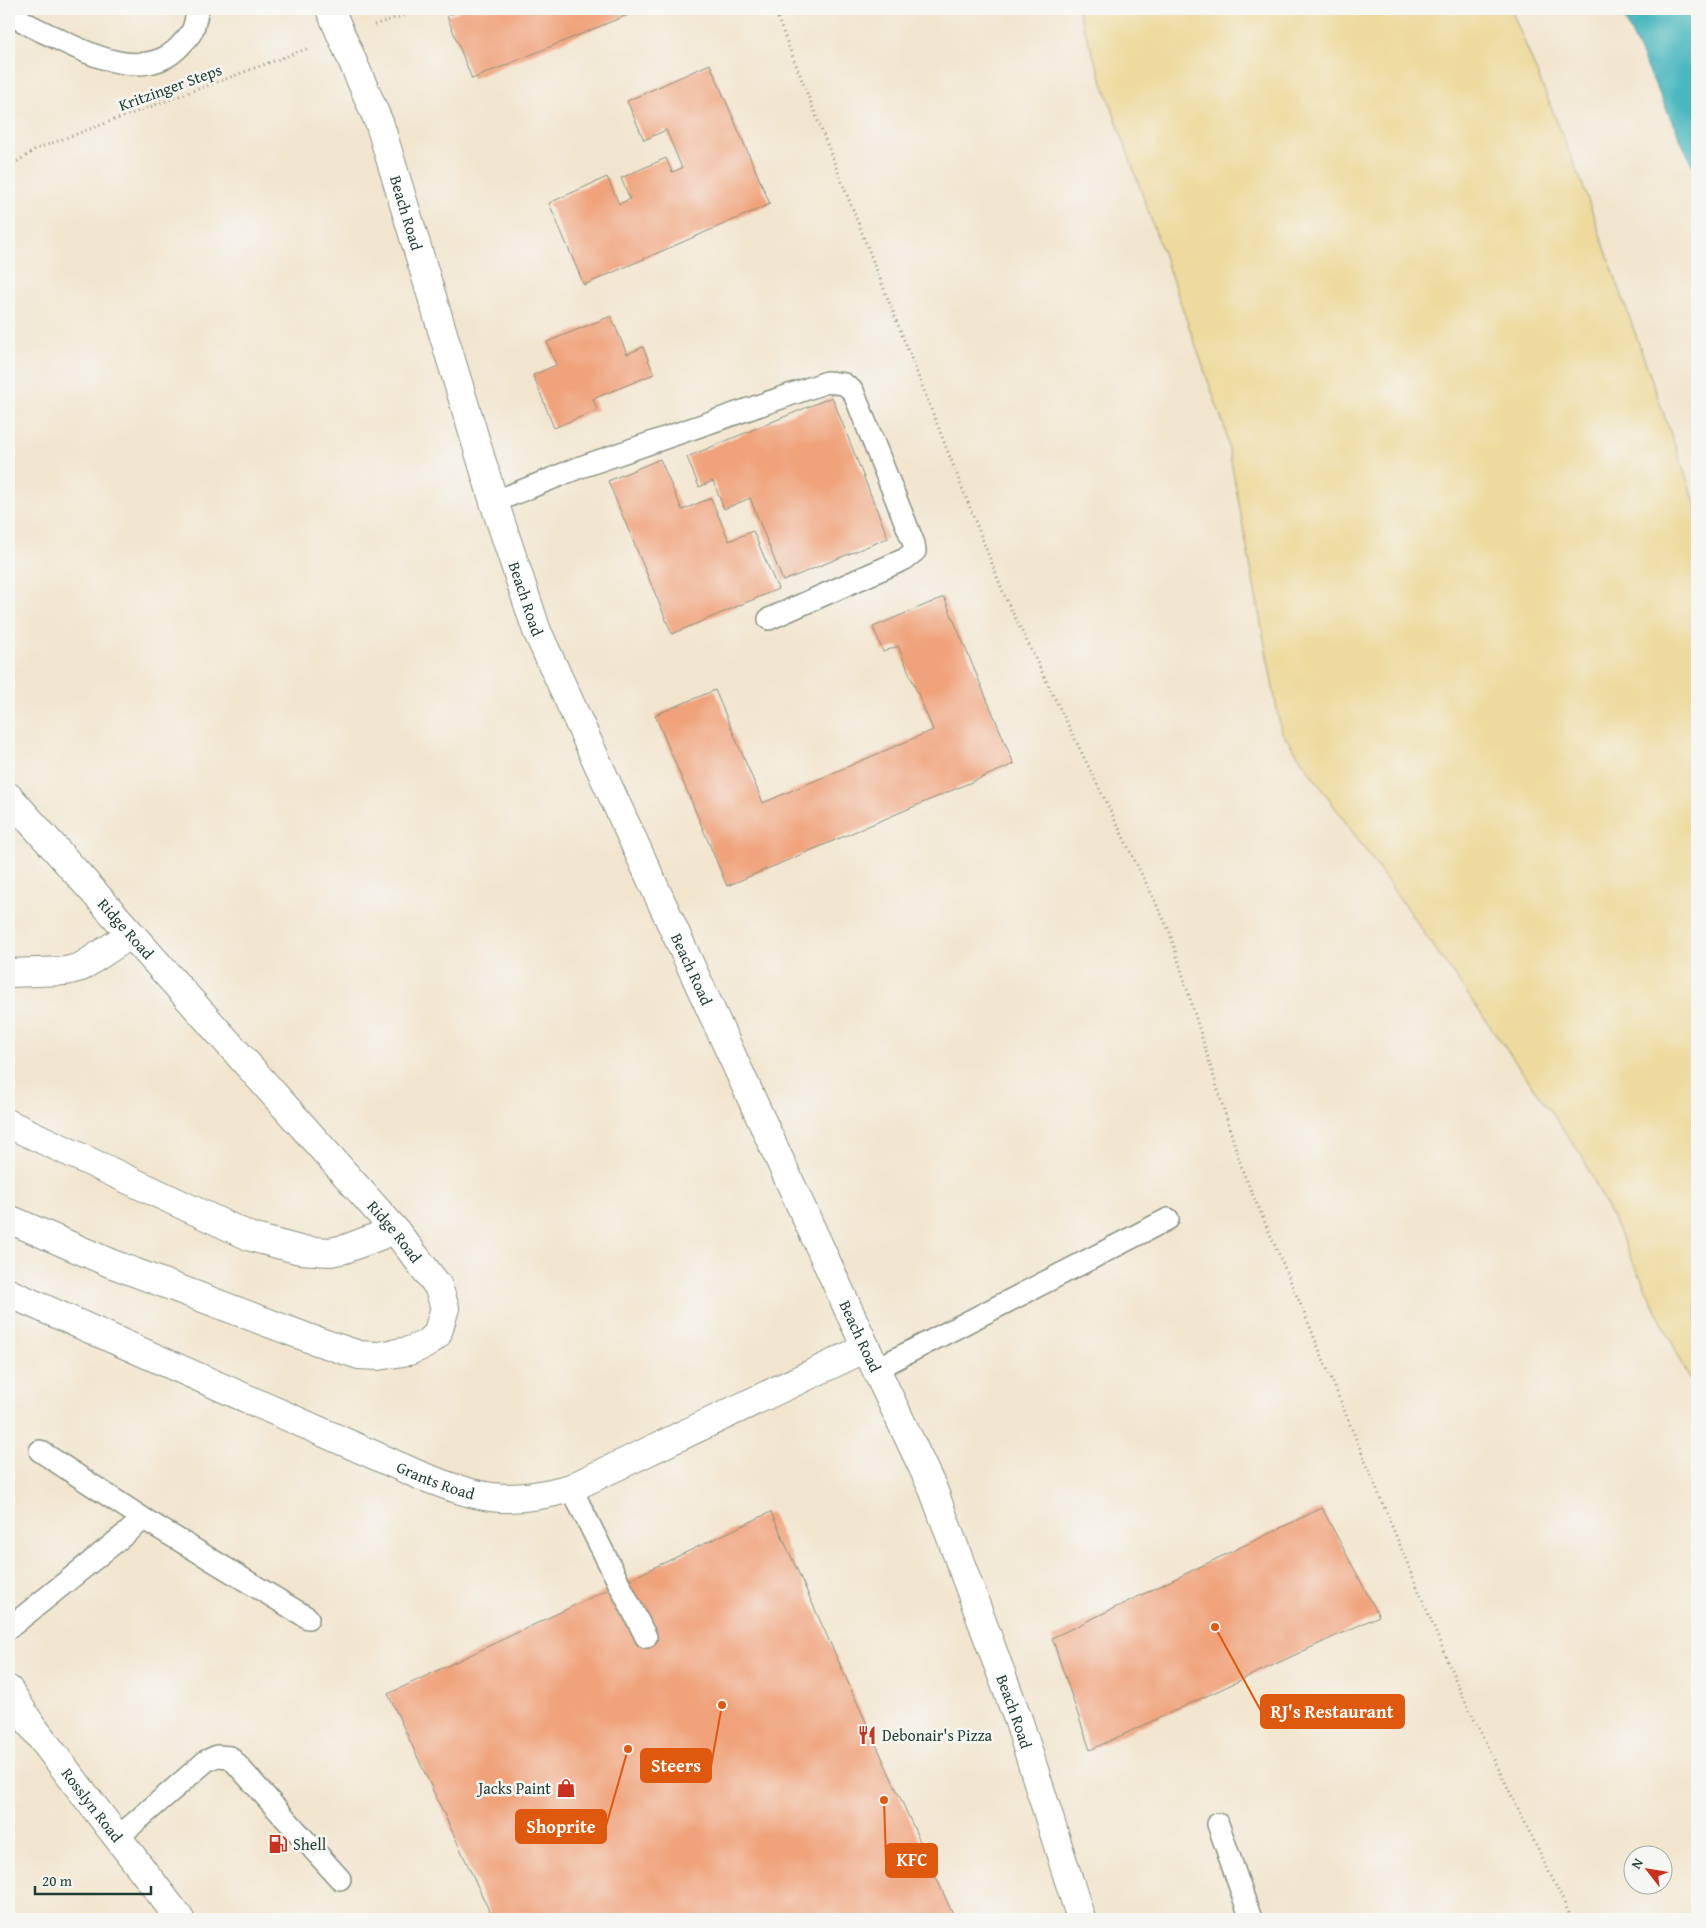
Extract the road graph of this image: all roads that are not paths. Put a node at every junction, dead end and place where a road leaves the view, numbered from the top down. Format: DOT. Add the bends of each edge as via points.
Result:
graph roads {
  1 [pos="198,9"];
  2 [pos="330,9"];
  3 [pos="9,10"];
  4 [pos="494,502"];
  5 [pos="769,620"];
  6 [pos="9,797"];
  7 [pos="130,935"];
  8 [pos="9,973"];
  9 [pos="9,1124"];
  10 [pos="9,1219"];
  11 [pos="1168,1219"];
  12 [pos="395,1230"];
  13 [pos="9,1293"];
  14 [pos="871,1359"];
  15 [pos="40,1451"];
  16 [pos="571,1488"];
  17 [pos="144,1519"];
  18 [pos="308,1618"];
  19 [pos="9,1628"];
  20 [pos="646,1637"];
  21 [pos="9,1690"];
  22 [pos="1218,1824"];
  23 [pos="117,1838"];
  24 [pos="340,1880"];
  25 [pos="180,1919"];
  26 [pos="1081,1919"];
  27 [pos="1251,1919"];
  1 -- 3 [label="lane" via="192,32 174,51 152,64 123,64 89,54 30,25"];
  2 -- 4 [label="street, Beach Road" via="380,126"];
  4 -- 5 [label="lane" via="578,468 827,382 844,384 853,391 915,551 905,559"];
  4 -- 14 [label="street, Beach Road" via="537,631"];
  6 -- 7 [label="street, Ridge Road"];
  7 -- 8 [label="street" via="81,967 66,971"];
  7 -- 12 [label="street, Ridge Road"];
  9 -- 12 [label="street" via="251,1237 300,1250 330,1252"];
  10 -- 12 [label="street, Ridge Road" via="110,1263 302,1336 359,1355 378,1356 409,1351 426,1344 437,1335 446,1308 438,1286"];
  11 -- 14 [label="lane"];
  13 -- 16 [label="street, Grants Road" via="462,1492 503,1500 544,1496"];
  14 -- 16 [label="street, Grants Road"];
  14 -- 26 [label="street, Beach Road" via="933,1489 1019,1722"];
  15 -- 17 [label="lane"];
  16 -- 20 [label="lane"];
  17 -- 18 [label="lane"];
  17 -- 19 [label="lane"];
  21 -- 23 [label="street, Rosslyn Road" via="32,1726"];
  22 -- 27 [label="lane"];
  23 -- 24 [label="lane" via="206,1761 217,1756 230,1757"];
  23 -- 25 [label="street, Rosslyn Road"];
}
